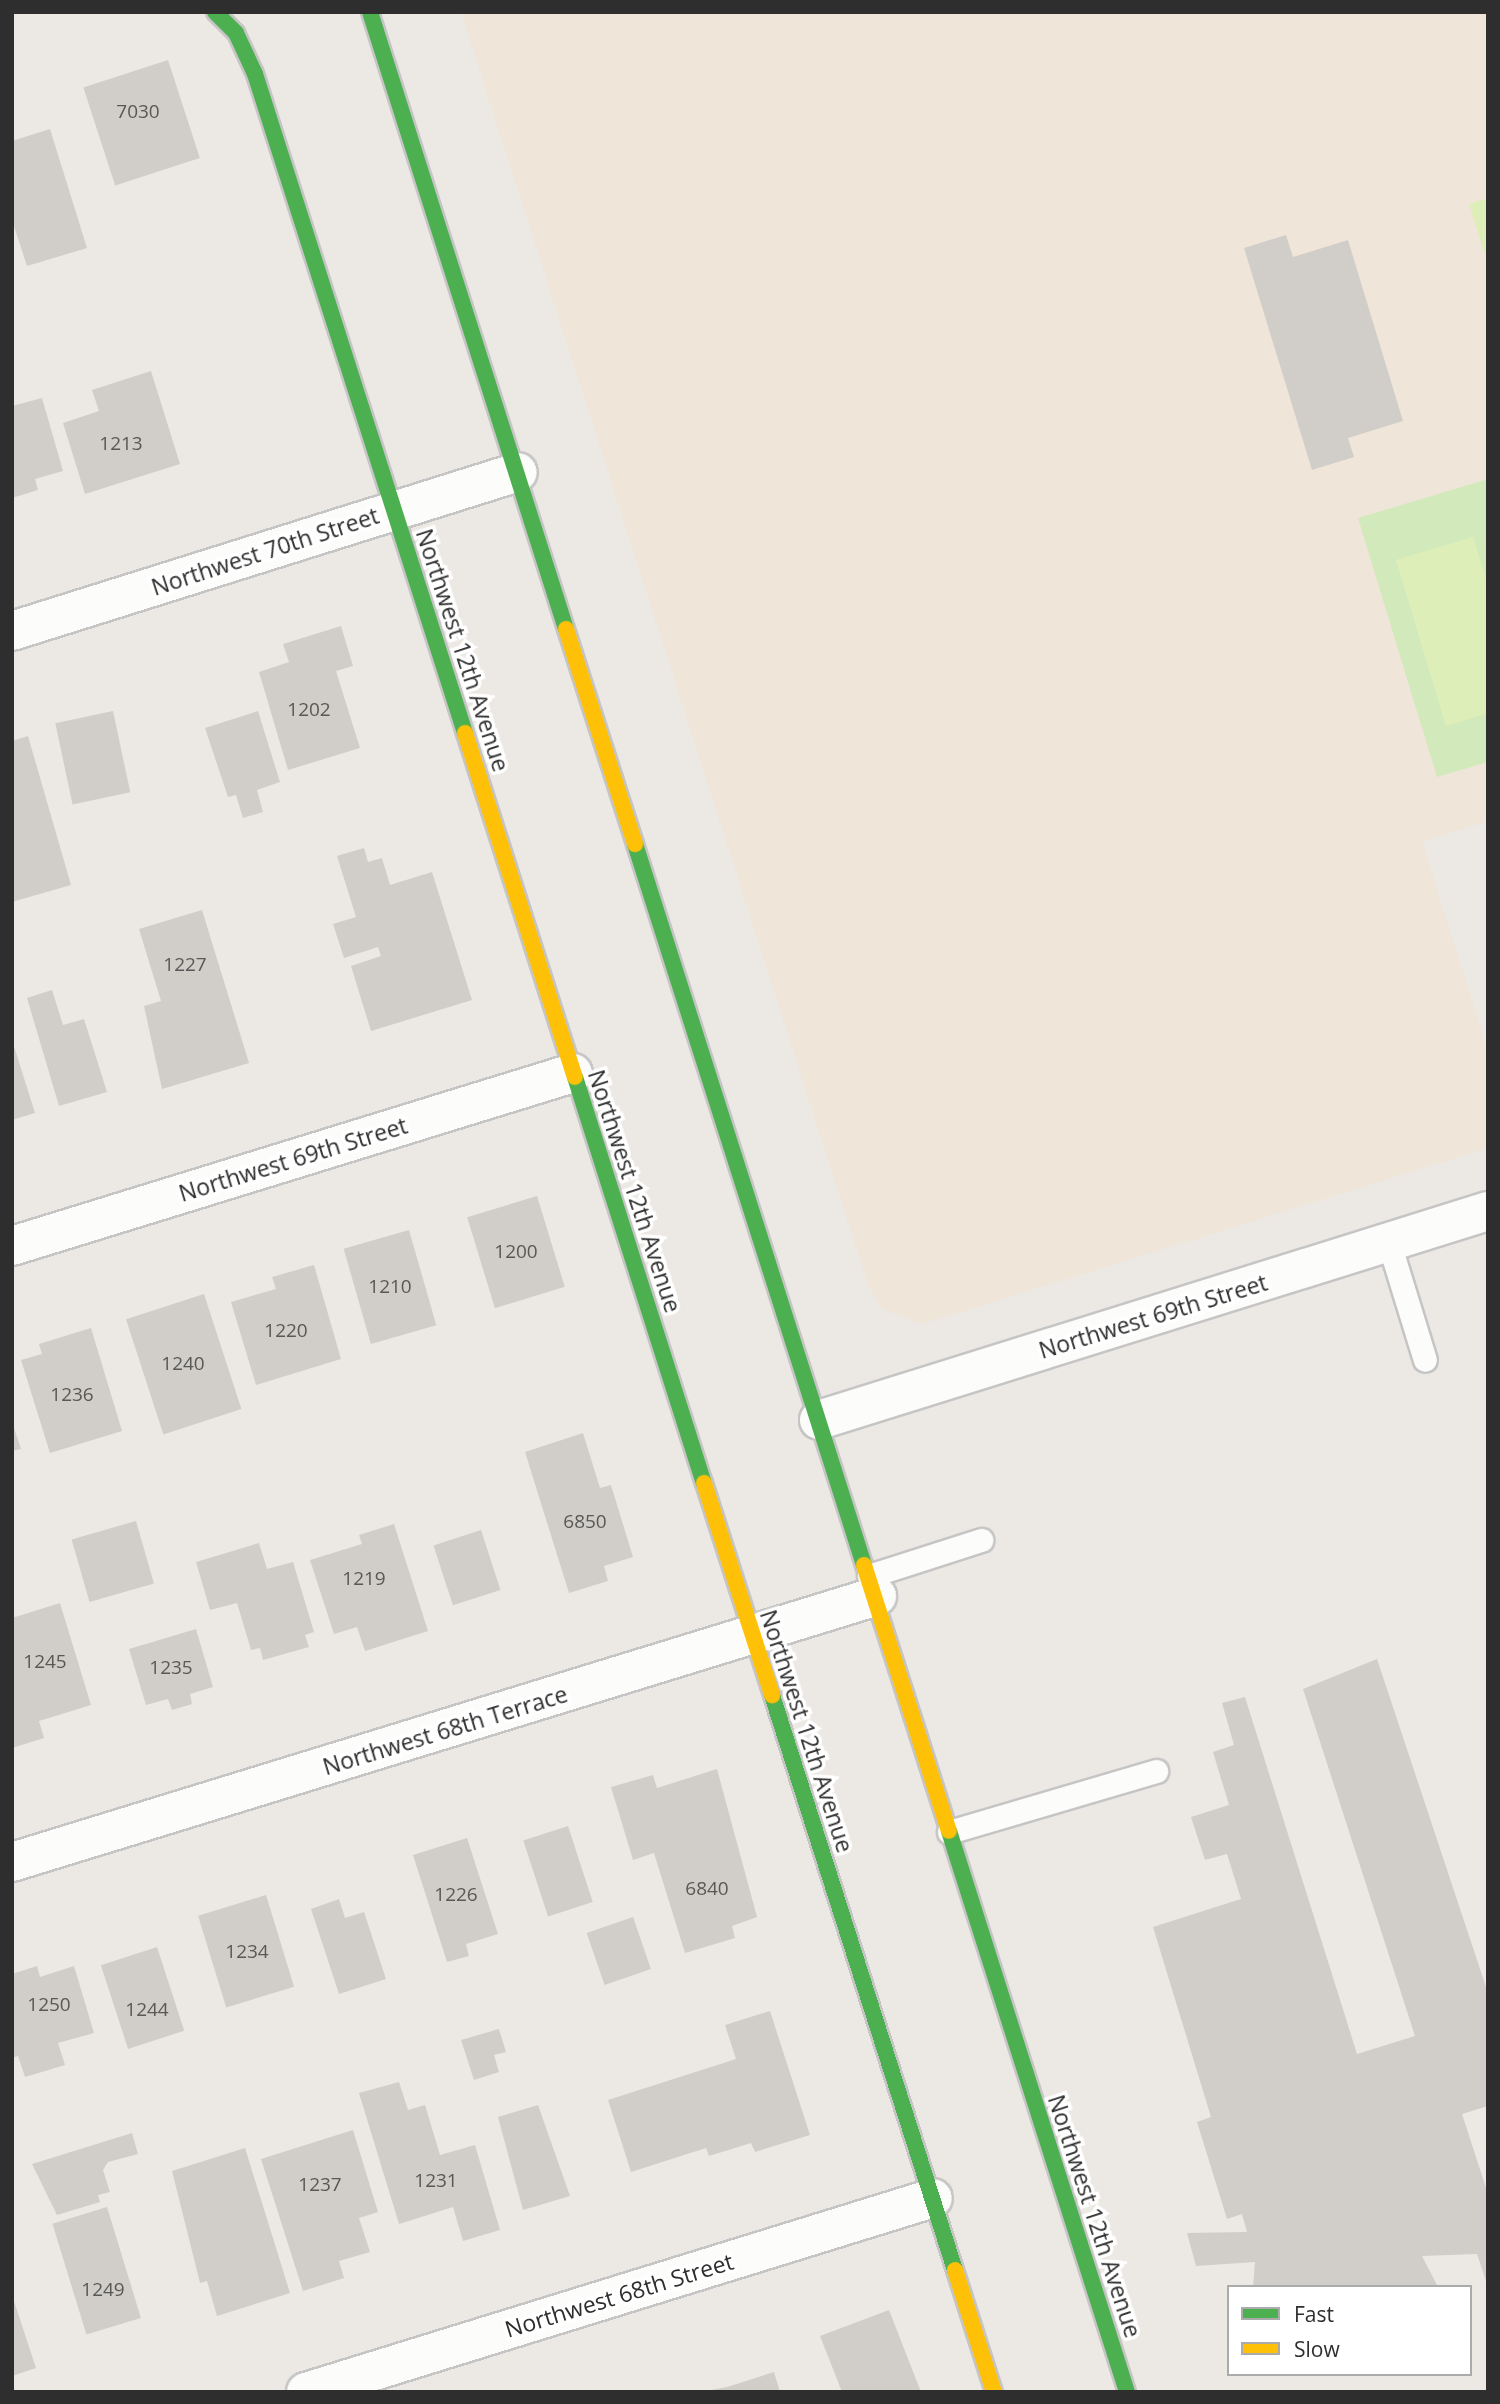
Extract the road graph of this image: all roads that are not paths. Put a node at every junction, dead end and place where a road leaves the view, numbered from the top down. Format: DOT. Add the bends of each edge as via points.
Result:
graph roads {
  1 [pos="215,12"];
  2 [pos="370,12"];
  3 [pos="518,472"];
  4 [pos="395,510"];
  5 [pos="12,631"];
  6 [pos="573,1073"];
  7 [pos="1488,1211"];
  8 [pos="1389,1243"];
  9 [pos="12,1246"];
  10 [pos="1425,1360"];
  11 [pos="819,1420"];
  12 [pos="981,1540"];
  13 [pos="873,1586"];
  14 [pos="753,1636"];
  15 [pos="1156,1771"];
  16 [pos="949,1832"];
  17 [pos="12,1863"];
  18 [pos="933,2198"];
  19 [pos="306,2392"];
  20 [pos="995,2392"];
  21 [pos="1127,2392"];
  1 -- 4 [label="street, Northwest 12th Avenue" via="236,33 255,74"];
  2 -- 3 [label="street, Northwest 12th Avenue"];
  3 -- 4 [label="street, Northwest 70th Street"];
  3 -- 11 [label="street, Northwest 12th Avenue"];
  4 -- 5 [label="street, Northwest 70th Street"];
  4 -- 6 [label="street, Northwest 12th Avenue"];
  6 -- 9 [label="street, Northwest 69th Street"];
  6 -- 14 [label="street, Northwest 12th Avenue"];
  7 -- 8 [label="street, Northwest 69th Street"];
  8 -- 10 [label="lane"];
  8 -- 11 [label="street, Northwest 69th Street"];
  11 -- 13 [label="street, Northwest 12th Avenue"];
  12 -- 13 [label="lane"];
  13 -- 14 [label="street, Northwest 68th Terrace"];
  13 -- 16 [label="street, Northwest 12th Avenue"];
  14 -- 17 [label="street, Northwest 68th Terrace"];
  14 -- 18 [label="street, Northwest 12th Avenue"];
  15 -- 16 [label="lane"];
  16 -- 21 [label="street, Northwest 12th Avenue"];
  18 -- 19 [label="street, Northwest 68th Street"];
  18 -- 20 [label="street, Northwest 12th Avenue"];
}
